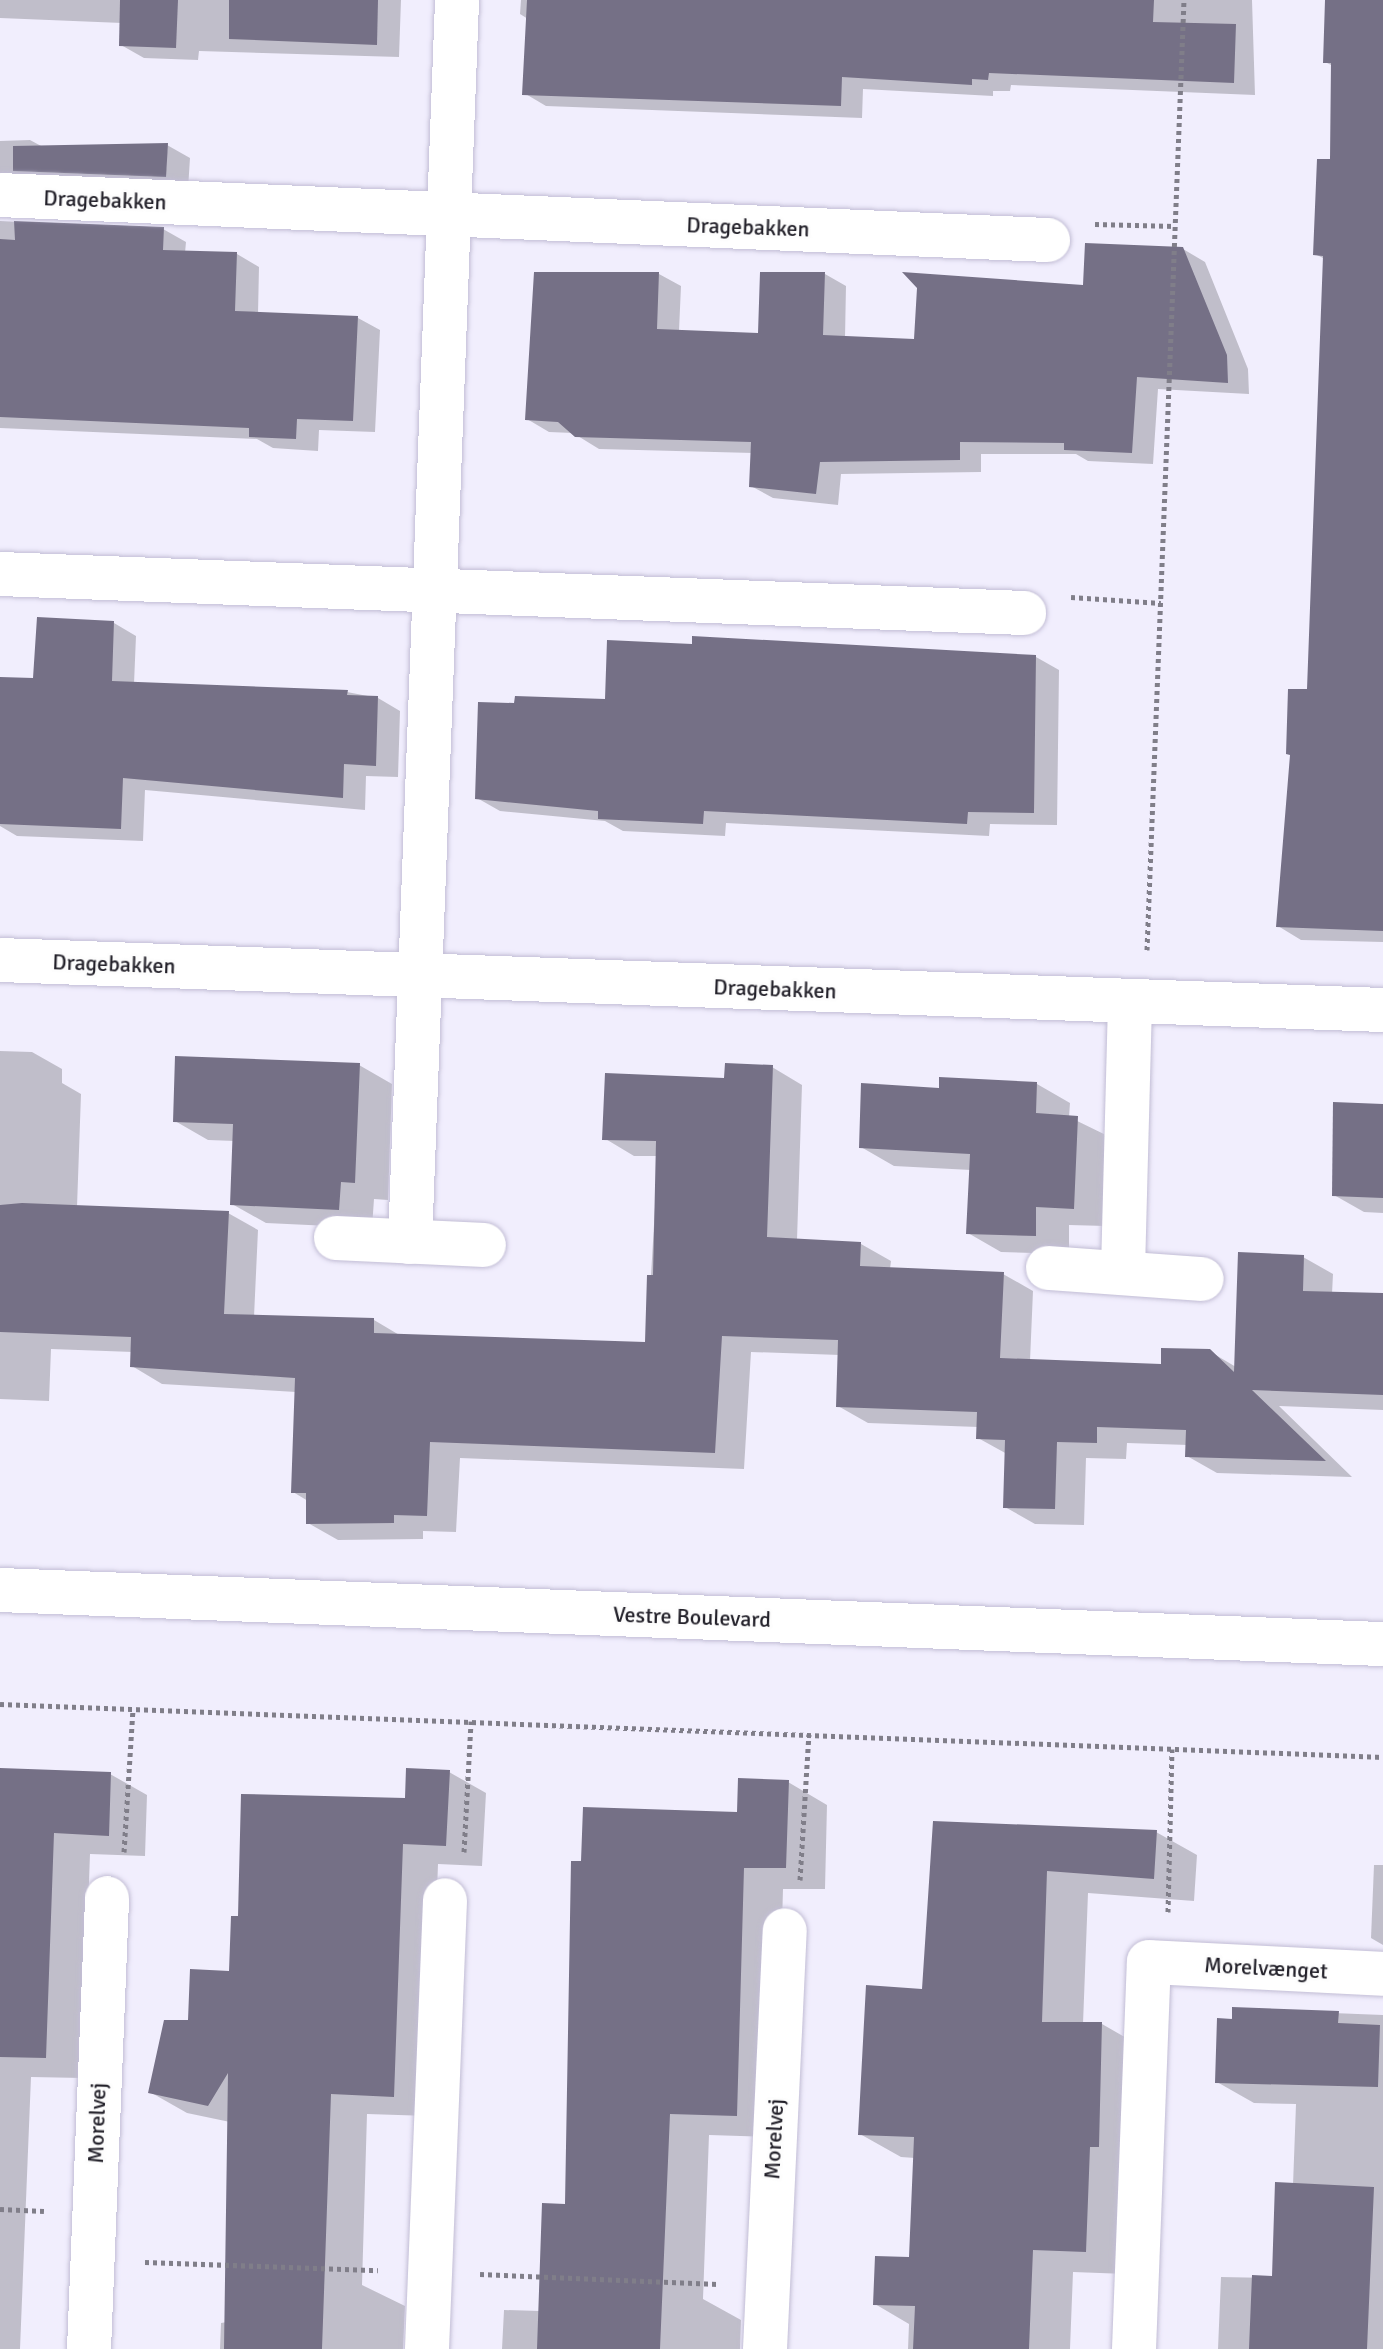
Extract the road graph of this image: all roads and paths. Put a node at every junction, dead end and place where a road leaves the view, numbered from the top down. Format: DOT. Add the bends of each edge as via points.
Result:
graph roads {
  1 [pos="457,0"];
  2 [pos="1184,0"];
  3 [pos="0,195"];
  4 [pos="449,214"];
  5 [pos="1175,226"];
  6 [pos="1048,240"];
  7 [pos="0,574"];
  8 [pos="435,590"];
  9 [pos="1161,603"];
  10 [pos="1024,613"];
  11 [pos="0,960"];
  12 [pos="420,976"];
  13 [pos="1138,1001"];
  14 [pos="1383,1010"];
  15 [pos="336,1238"];
  16 [pos="410,1242"];
  17 [pos="484,1245"];
  18 [pos="1048,1268"];
  19 [pos="1123,1270"];
  20 [pos="1202,1279"];
  21 [pos="0,1590"];
  22 [pos="1383,1644"];
  23 [pos="0,1704"];
  24 [pos="133,1709"];
  25 [pos="471,1721"];
  26 [pos="809,1734"];
  27 [pos="1172,1749"];
  28 [pos="1383,1757"];
  29 [pos="107,1898"];
  30 [pos="445,1900"];
  31 [pos="785,1930"];
  32 [pos="1157,1963"];
  33 [pos="1383,1974"];
  34 [pos="89,2349"];
  35 [pos="427,2349"];
  36 [pos="765,2349"];
  37 [pos="1134,2349"];
  1 -- 4 [label="street"];
  2 -- 5 [label="path"];
  3 -- 4 [label="street, Dragebakken"];
  4 -- 6 [label="street, Dragebakken"];
  4 -- 8 [label="street"];
  5 -- 6 [label="path" via="1057,223"];
  5 -- 9 [label="path"];
  7 -- 8 [label="street"];
  8 -- 10 [label="street"];
  8 -- 12 [label="street"];
  9 -- 10 [label="path" via="1036,594"];
  9 -- 13 [label="path"];
  11 -- 12 [label="street, Dragebakken"];
  12 -- 13 [label="street, Dragebakken"];
  12 -- 16 [label="street"];
  13 -- 14 [label="street, Dragebakken"];
  13 -- 19 [label="street"];
  15 -- 16 [label="street"];
  16 -- 17 [label="street"];
  18 -- 19 [label="street"];
  19 -- 20 [label="street"];
  21 -- 22 [label="street, Vestre Boulevard"];
  23 -- 24 [label="path"];
  24 -- 25 [label="path"];
  24 -- 29 [label="path" via="123,1883"];
  25 -- 26 [label="path"];
  25 -- 30 [label="path" via="463,1886"];
  26 -- 27 [label="path"];
  26 -- 31 [label="path" via="799,1912"];
  27 -- 28 [label="path"];
  27 -- 32 [label="path"];
  29 -- 34 [label="street, Morelvej"];
  30 -- 35 [label="street"];
  31 -- 36 [label="street, Morelvej"];
  32 -- 33 [label="street, Morelvænget"];
  32 -- 37 [label="street"];
}
